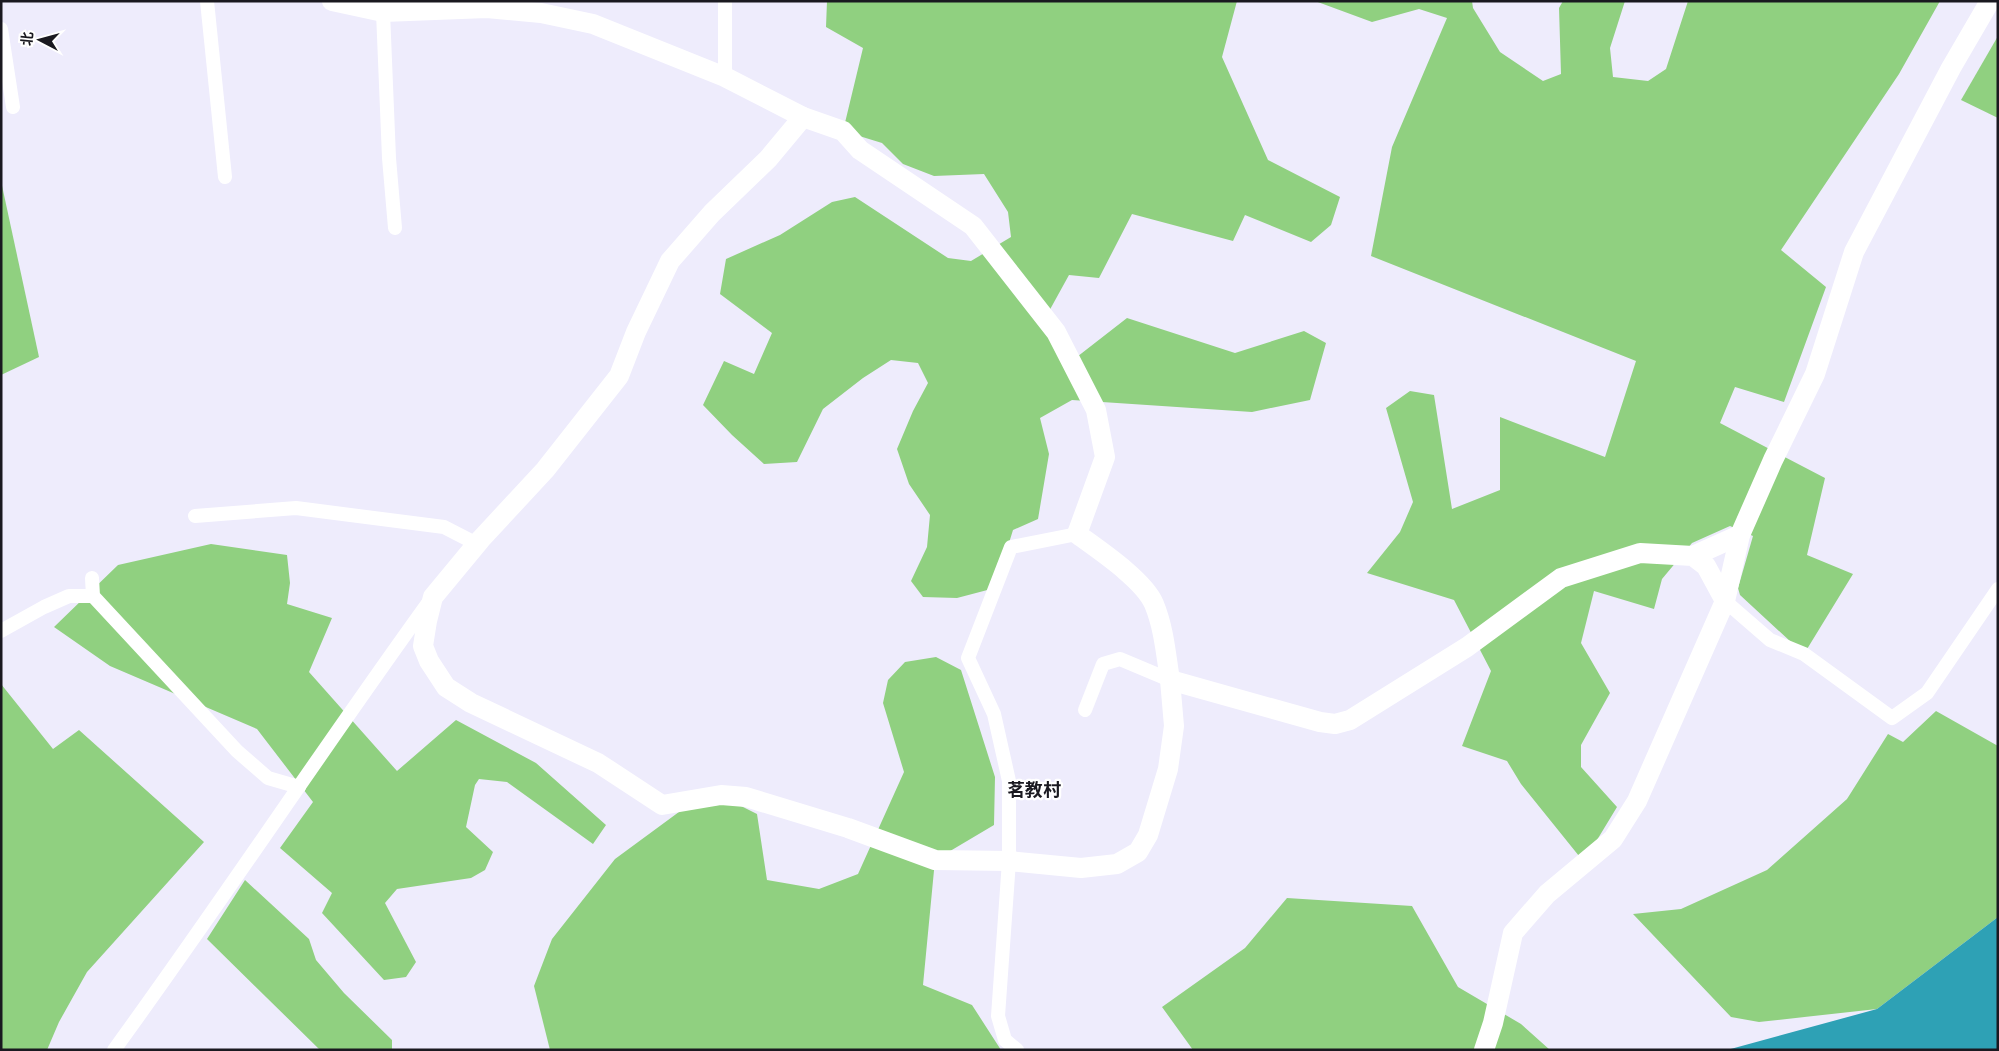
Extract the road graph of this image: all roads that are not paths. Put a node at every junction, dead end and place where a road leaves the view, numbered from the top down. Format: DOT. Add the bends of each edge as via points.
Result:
graph roads {
  1 [pos="207,1"];
  2 [pos="332,1"];
  3 [pos="725,1"];
  4 [pos="1990,1"];
  5 [pos="476,5"];
  6 [pos="383,12"];
  7 [pos="1,29"];
  8 [pos="725,77"];
  9 [pos="13,107"];
  10 [pos="803,116"];
  11 [pos="225,177"];
  12 [pos="395,228"];
  13 [pos="195,516"];
  14 [pos="1077,534"];
  15 [pos="1740,535"];
  16 [pos="477,544"];
  17 [pos="1693,556"];
  18 [pos="92,578"];
  19 [pos="1998,590"];
  20 [pos="93,596"];
  21 [pos="433,597"];
  22 [pos="1725,600"];
  23 [pos="1,631"];
  24 [pos="1170,680"];
  25 [pos="1085,710"];
  26 [pos="299,787"];
  27 [pos="1009,861"];
  28 [pos="114,1050"];
  29 [pos="1017,1050"];
  30 [pos="1484,1050"];
  1 -- 11 [label="street"];
  2 -- 6 [label="street"];
  3 -- 8 [label="street"];
  4 -- 15 [label="street" via="1854,252 1815,374"];
  5 -- 6 [label="street"];
  5 -- 8 [label="street" via="541,13 593,24"];
  6 -- 12 [label="street"];
  7 -- 9 [label="street"];
  8 -- 10 [label="street"];
  10 -- 14 [label="street" via="843,131 860,150 974,226 1056,332 1096,410 1105,457"];
  10 -- 16 [label="street" via="768,159 712,213 670,262 619,376 545,470"];
  13 -- 16 [label="street" via="296,508 444,528"];
  14 -- 24 [label="street" via="1131,575 1154,602"];
  14 -- 27 [label="street" via="1011,547 968,658 994,714 1009,781"];
  15 -- 17 [label="street"];
  15 -- 22 [label="street"];
  16 -- 21 [label="street"];
  17 -- 22 [label="street" via="1706,566"];
  17 -- 24 [label="street" via="1640,553 1561,578 1467,647 1350,720 1335,724"];
  18 -- 20 [label="street"];
  19 -- 22 [label="street" via="1927,693 1892,718 1804,654 1770,640"];
  20 -- 23 [label="street" via="70,596"];
  20 -- 26 [label="street" via="237,751 268,778"];
  21 -- 26 [label="street"];
  21 -- 27 [label="street" via="422,646 446,687 471,703 598,763 662,805 721,795 746,798 848,828 935,860"];
  22 -- 30 [label="street" via="1638,801 1613,839 1547,894 1513,933"];
  24 -- 25 [label="street" via="1120,659 1103,664"];
  24 -- 27 [label="street" via="1174,726 1168,769 1148,834 1138,852 1117,864 1081,868"];
  26 -- 28 [label="street"];
  27 -- 29 [label="street" via="998,1016 1005,1040"];
}
